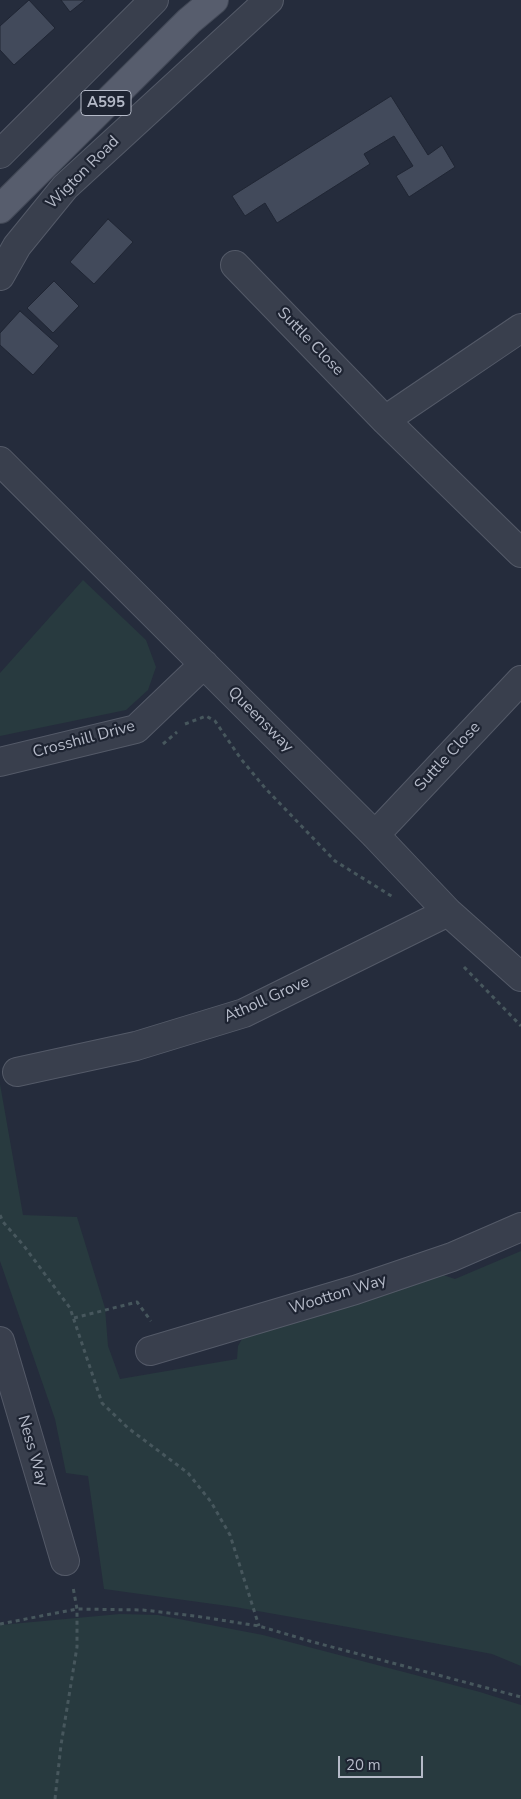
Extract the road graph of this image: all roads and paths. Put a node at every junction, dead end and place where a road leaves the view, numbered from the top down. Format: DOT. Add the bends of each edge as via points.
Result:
graph roads {
  1 [pos="154,0"];
  2 [pos="214,0"];
  3 [pos="268,0"];
  4 [pos="0,154"];
  5 [pos="0,209"];
  6 [pos="235,265"];
  7 [pos="0,276"];
  8 [pos="521,328"];
  9 [pos="385,420"];
  10 [pos="0,461"];
  11 [pos="521,553"];
  12 [pos="204,664"];
  13 [pos="521,680"];
  14 [pos="215,721"];
  15 [pos="0,762"];
  16 [pos="374,835"];
  17 [pos="396,899"];
  18 [pos="448,912"];
  19 [pos="457,960"];
  20 [pos="521,977"];
  21 [pos="521,1026"];
  22 [pos="17,1072"];
  23 [pos="0,1215"];
  24 [pos="521,1226"];
  25 [pos="0,1341"];
  26 [pos="150,1351"];
  27 [pos="69,1574"];
  28 [pos="77,1609"];
  29 [pos="0,1624"];
  30 [pos="259,1626"];
  31 [pos="521,1697"];
  32 [pos="55,1799"];
  1 -- 4 [label="street"];
  2 -- 5 [label="main road, Wigton Road / A595"];
  3 -- 7 [label="street, Wigton Road" via="65,187 17,246"];
  6 -- 9 [label="street, Suttle Close"];
  8 -- 9 [label="street"];
  9 -- 11 [label="street, Suttle Close"];
  10 -- 12 [label="street, Queensway"];
  12 -- 15 [label="street, Crosshill Drive" via="136,729"];
  12 -- 16 [label="street, Queensway"];
  13 -- 16 [label="street, Suttle Close"];
  14 -- 17 [label="path" via="265,788 336,861"];
  16 -- 18 [label="street, Queensway"];
  18 -- 20 [label="street, Queensway"];
  18 -- 22 [label="street, Atholl Grove" via="244,1013 136,1046"];
  19 -- 21 [label="path"];
  23 -- 30 [label="path" via="70,1308 102,1404 188,1473 211,1502 230,1535"];
  24 -- 26 [label="street, Wootton Way" via="452,1257 373,1284"];
  25 -- 27 [label="street, Ness Way"];
  27 -- 28 [label="path"];
  28 -- 29 [label="path"];
  28 -- 30 [label="path" via="143,1610"];
  28 -- 32 [label="path" via="77,1647"];
  30 -- 31 [label="path"];
}
